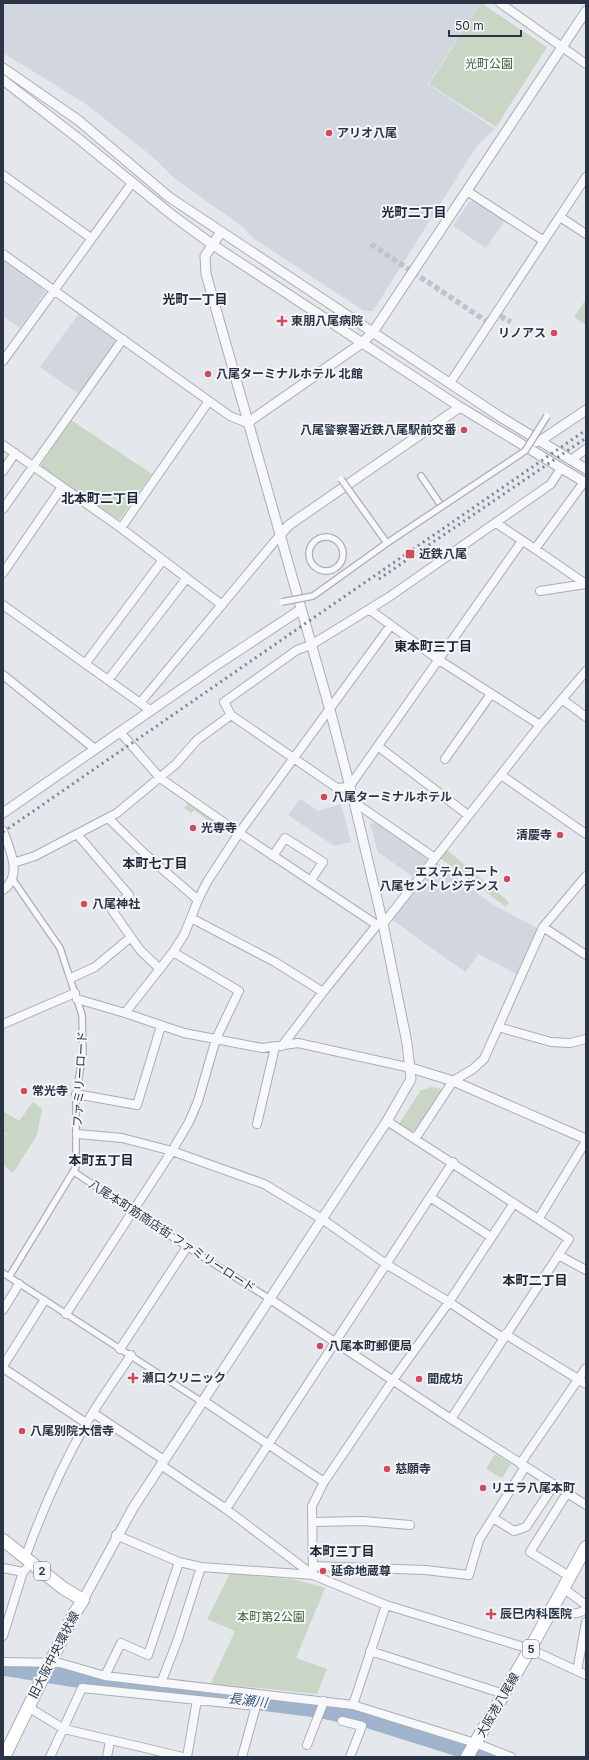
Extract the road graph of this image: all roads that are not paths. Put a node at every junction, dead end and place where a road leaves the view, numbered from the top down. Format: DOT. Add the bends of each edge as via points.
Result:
graph roads {
  1 [pos="500,3"];
  2 [pos="586,11"];
  3 [pos="561,47"];
  4 [pos="586,64"];
  5 [pos="3,68"];
  6 [pos="3,80"];
  7 [pos="3,175"];
  8 [pos="586,177"];
  9 [pos="132,183"];
  10 [pos="467,191"];
  11 [pos="560,217"];
  12 [pos="221,232"];
  13 [pos="586,234"];
  14 [pos="91,238"];
  15 [pos="544,241"];
  16 [pos="213,245"];
  17 [pos="3,254"];
  18 [pos="54,290"];
  19 [pos="373,332"];
  20 [pos="123,339"];
  21 [pos="362,343"];
  22 [pos="3,361"];
  23 [pos="450,383"];
  24 [pos="208,401"];
  25 [pos="460,407"];
  26 [pos="586,410"];
  27 [pos="548,416"];
  28 [pos="247,423"];
  29 [pos="540,441"];
  30 [pos="521,444"];
  31 [pos="3,445"];
  32 [pos="586,449"];
  33 [pos="15,454"];
  34 [pos="571,460"];
  35 [pos="33,467"];
  36 [pos="561,468"];
  37 [pos="586,469"];
  38 [pos="3,470"];
  39 [pos="420,476"];
  40 [pos="341,479"];
  41 [pos="585,482"];
  42 [pos="62,486"];
  43 [pos="439,505"];
  44 [pos="3,509"];
  45 [pos="496,523"];
  46 [pos="121,528"];
  47 [pos="280,535"];
  48 [pos="522,541"];
  49 [pos="387,546"];
  50 [pos="535,549"];
  51 [pos="162,560"];
  52 [pos="310,560"];
  53 [pos="3,573"];
  54 [pos="186,579"];
  55 [pos="586,584"];
  56 [pos="540,591"];
  57 [pos="282,602"];
  58 [pos="222,605"];
  59 [pos="4,608"];
  60 [pos="300,610"];
  61 [pos="370,610"];
  62 [pos="391,625"];
  63 [pos="311,645"];
  64 [pos="439,660"];
  65 [pos="85,664"];
  66 [pos="586,671"];
  67 [pos="3,675"];
  68 [pos="108,680"];
  69 [pos="491,694"];
  70 [pos="562,699"];
  71 [pos="140,703"];
  72 [pos="150,710"];
  73 [pos="330,710"];
  74 [pos="231,715"];
  75 [pos="586,717"];
  76 [pos="540,725"];
  77 [pos="120,732"];
  78 [pos="379,747"];
  79 [pos="94,749"];
  80 [pos="294,759"];
  81 [pos="445,759"];
  82 [pos="501,775"];
  83 [pos="160,778"];
  84 [pos="349,787"];
  85 [pos="354,802"];
  86 [pos="3,813"];
  87 [pos="468,815"];
  88 [pos="108,818"];
  89 [pos="3,830"];
  90 [pos="239,833"];
  91 [pos="77,834"];
  92 [pos="586,834"];
  93 [pos="273,856"];
  94 [pos="434,858"];
  95 [pos="13,863"];
  96 [pos="586,876"];
  97 [pos="13,880"];
  98 [pos="310,880"];
  99 [pos="3,890"];
  100 [pos="198,900"];
  101 [pos="191,918"];
  102 [pos="380,925"];
  103 [pos="543,927"];
  104 [pos="130,937"];
  105 [pos="173,952"];
  106 [pos="586,955"];
  107 [pos="160,969"];
  108 [pos="71,978"];
  109 [pos="323,992"];
  110 [pos="76,996"];
  111 [pos="125,1013"];
  112 [pos="3,1024"];
  113 [pos="161,1026"];
  114 [pos="498,1027"];
  115 [pos="216,1039"];
  116 [pos="586,1039"];
  117 [pos="279,1046"];
  118 [pos="411,1068"];
  119 [pos="453,1081"];
  120 [pos="76,1094"];
  121 [pos="386,1121"];
  122 [pos="257,1124"];
  123 [pos="77,1134"];
  124 [pos="415,1139"];
  125 [pos="586,1140"];
  126 [pos="172,1151"];
  127 [pos="453,1162"];
  128 [pos="74,1172"];
  129 [pos="430,1197"];
  130 [pos="514,1202"];
  131 [pos="133,1211"];
  132 [pos="539,1218"];
  133 [pos="322,1220"];
  134 [pos="491,1237"];
  135 [pos="187,1247"];
  136 [pos="558,1254"];
  137 [pos="386,1264"];
  138 [pos="586,1270"];
  139 [pos="3,1273"];
  140 [pos="9,1277"];
  141 [pos="19,1284"];
  142 [pos="270,1299"];
  143 [pos="44,1301"];
  144 [pos="449,1302"];
  145 [pos="3,1310"];
  146 [pos="66,1314"];
  147 [pos="504,1336"];
  148 [pos="335,1342"];
  149 [pos="120,1349"];
  150 [pos="131,1355"];
  151 [pos="3,1367"];
  152 [pos="586,1368"];
  153 [pos="578,1379"];
  154 [pos="393,1380"];
  155 [pos="586,1384"];
  156 [pos="203,1401"];
  157 [pos="93,1413"];
  158 [pos="451,1419"];
  159 [pos="86,1423"];
  160 [pos="269,1443"];
  161 [pos="162,1463"];
  162 [pos="523,1465"];
  163 [pos="324,1482"];
  164 [pos="554,1485"];
  165 [pos="568,1493"];
  166 [pos="586,1505"];
  167 [pos="226,1509"];
  168 [pos="493,1518"];
  169 [pos="313,1522"];
  170 [pos="410,1525"];
  171 [pos="116,1535"];
  172 [pos="3,1540"];
  173 [pos="586,1547"];
  174 [pos="28,1560"];
  175 [pos="179,1562"];
  176 [pos="314,1566"];
  177 [pos="201,1567"];
  178 [pos="3,1568"];
  179 [pos="23,1572"];
  180 [pos="313,1575"];
  181 [pos="569,1576"];
  182 [pos="563,1588"];
  183 [pos="83,1600"];
  184 [pos="386,1605"];
  185 [pos="586,1605"];
  186 [pos="553,1609"];
  187 [pos="586,1609"];
  188 [pos="586,1622"];
  189 [pos="3,1636"];
  190 [pos="530,1650"];
  191 [pos="370,1651"];
  192 [pos="3,1662"];
  193 [pos="48,1667"];
  194 [pos="577,1671"];
  195 [pos="586,1675"];
  196 [pos="105,1676"];
  197 [pos="161,1683"];
  198 [pos="504,1694"];
  199 [pos="197,1700"];
  200 [pos="353,1705"];
  201 [pos="322,1706"];
  202 [pos="28,1708"];
  203 [pos="342,1721"];
  204 [pos="64,1729"];
  205 [pos="110,1741"];
  206 [pos="307,1745"];
  207 [pos="471,1751"];
  208 [pos="145,1753"];
  209 [pos="4,1757"];
  210 [pos="50,1757"];
  211 [pos="107,1757"];
  212 [pos="182,1757"];
  213 [pos="187,1757"];
  214 [pos="242,1757"];
  215 [pos="350,1757"];
  216 [pos="511,1757"];
  1 -- 3 [label="street"];
  2 -- 3 [label="street"];
  3 -- 4 [label="street"];
  3 -- 10 [label="street"];
  5 -- 12 [label="street" via="78,120 158,188"];
  6 -- 9 [label="street"];
  7 -- 14 [label="street"];
  8 -- 11 [label="street"];
  9 -- 14 [label="street"];
  9 -- 16 [label="street"];
  10 -- 15 [label="street"];
  10 -- 19 [label="street"];
  11 -- 13 [label="street"];
  11 -- 15 [label="street"];
  12 -- 16 [label="street"];
  12 -- 19 [label="street"];
  14 -- 18 [label="street"];
  15 -- 23 [label="street"];
  16 -- 21 [label="street"];
  16 -- 28 [label="street" via="205,256 206,274"];
  17 -- 18 [label="street"];
  18 -- 20 [label="street"];
  18 -- 22 [label="street"];
  19 -- 21 [label="street"];
  19 -- 23 [label="street"];
  20 -- 24 [label="street"];
  20 -- 35 [label="street"];
  21 -- 25 [label="street"];
  21 -- 28 [label="street"];
  23 -- 29 [label="street"];
  24 -- 28 [label="street" via="230,416"];
  24 -- 46 [label="street"];
  25 -- 30 [label="street"];
  25 -- 47 [label="street" via="289,524"];
  26 -- 29 [label="street"];
  27 -- 43 [label="street, bridge" via="526,451"];
  28 -- 47 [label="street"];
  29 -- 30 [label="street"];
  29 -- 34 [label="street"];
  30 -- 36 [label="street"];
  31 -- 33 [label="street"];
  32 -- 34 [label="street"];
  33 -- 35 [label="street"];
  33 -- 38 [label="street"];
  34 -- 37 [label="street"];
  35 -- 42 [label="street"];
  35 -- 44 [label="street"];
  36 -- 41 [label="street"];
  36 -- 45 [label="street" via="551,484"];
  39 -- 43 [label="street"];
  40 -- 49 [label="street, bridge"];
  41 -- 50 [label="street"];
  42 -- 46 [label="street"];
  42 -- 53 [label="street"];
  43 -- 49 [label="street, bridge"];
  45 -- 48 [label="street"];
  45 -- 61 [label="street"];
  46 -- 51 [label="street"];
  47 -- 58 [label="street"];
  47 -- 60 [label="street"];
  48 -- 50 [label="street"];
  48 -- 64 [label="street"];
  49 -- 57 [label="street, bridge" via="313,596"];
  50 -- 55 [label="street"];
  51 -- 54 [label="street"];
  51 -- 65 [label="street"];
  52 -- 52 [label="street" via="310,547 319,538 331,537 341,545 343,557 336,568 318,569"];
  54 -- 58 [label="street"];
  54 -- 68 [label="street"];
  55 -- 56 [label="street"];
  58 -- 71 [label="street"];
  59 -- 65 [label="street"];
  60 -- 63 [label="street"];
  60 -- 72 [label="street"];
  61 -- 62 [label="street"];
  61 -- 63 [label="street"];
  62 -- 64 [label="street"];
  62 -- 73 [label="street"];
  63 -- 73 [label="street"];
  63 -- 74 [label="street" via="297,650 224,702"];
  64 -- 69 [label="street"];
  64 -- 78 [label="street"];
  65 -- 68 [label="street"];
  66 -- 70 [label="street"];
  67 -- 79 [label="street"];
  68 -- 71 [label="street"];
  69 -- 76 [label="street"];
  69 -- 81 [label="street"];
  70 -- 75 [label="street"];
  70 -- 76 [label="street"];
  71 -- 72 [label="street"];
  72 -- 77 [label="street"];
  73 -- 80 [label="street"];
  73 -- 84 [label="street"];
  74 -- 80 [label="street"];
  74 -- 83 [label="street" via="197,740"];
  76 -- 82 [label="street"];
  77 -- 79 [label="street"];
  77 -- 83 [label="street"];
  78 -- 84 [label="street"];
  78 -- 87 [label="street"];
  79 -- 86 [label="street"];
  80 -- 84 [label="street" via="337,788"];
  80 -- 90 [label="street"];
  82 -- 87 [label="street"];
  82 -- 92 [label="street"];
  83 -- 88 [label="street"];
  83 -- 90 [label="street"];
  84 -- 85 [label="street"];
  85 -- 94 [label="street"];
  85 -- 102 [label="street"];
  87 -- 94 [label="street"];
  88 -- 91 [label="street"];
  88 -- 100 [label="street"];
  89 -- 95 [label="street"];
  90 -- 93 [label="street"];
  90 -- 100 [label="street"];
  91 -- 95 [label="street" via="35,856"];
  91 -- 104 [label="street" via="129,895 112,910"];
  93 -- 98 [label="street"];
  93 -- 98 [label="street" via="285,838 323,862"];
  94 -- 102 [label="street"];
  95 -- 97 [label="street"];
  96 -- 103 [label="street"];
  97 -- 99 [label="street"];
  97 -- 108 [label="street, ファミリーロード" via="60,948"];
  98 -- 102 [label="street"];
  100 -- 101 [label="street"];
  101 -- 105 [label="street"];
  101 -- 109 [label="street" via="275,962"];
  102 -- 109 [label="street"];
  102 -- 118 [label="street"];
  103 -- 106 [label="street"];
  103 -- 114 [label="street"];
  104 -- 107 [label="street"];
  104 -- 108 [label="street" via="95,967"];
  105 -- 107 [label="street"];
  105 -- 115 [label="street" via="239,991"];
  107 -- 111 [label="street"];
  108 -- 110 [label="street, ファミリーロード"];
  109 -- 117 [label="street"];
  110 -- 111 [label="street"];
  110 -- 112 [label="street"];
  110 -- 120 [label="street, ファミリーロード" via="82,1015 83,1054"];
  111 -- 113 [label="street"];
  113 -- 115 [label="street"];
  113 -- 120 [label="street" via="138,1105"];
  114 -- 116 [label="street" via="551,1042 570,1043"];
  114 -- 119 [label="street" via="484,1059"];
  115 -- 117 [label="street" via="262,1048"];
  115 -- 126 [label="street" via="198,1101"];
  117 -- 118 [label="street" via="298,1044"];
  117 -- 122 [label="street"];
  118 -- 119 [label="street"];
  118 -- 121 [label="street" via="411,1079 407,1088"];
  119 -- 124 [label="street"];
  119 -- 125 [label="street"];
  120 -- 123 [label="street, ファミリーロード"];
  121 -- 124 [label="street"];
  121 -- 133 [label="street"];
  123 -- 126 [label="street" via="122,1138"];
  123 -- 128 [label="street, ファミリーロード"];
  124 -- 127 [label="street"];
  125 -- 132 [label="street"];
  126 -- 131 [label="street"];
  126 -- 133 [label="street" via="264,1184"];
  127 -- 129 [label="street"];
  127 -- 130 [label="street"];
  128 -- 131 [label="street, 八尾本町筋商店街 ファミリーロード"];
  128 -- 140 [label="street, ファミリーロード"];
  129 -- 134 [label="street"];
  129 -- 137 [label="street"];
  130 -- 132 [label="street"];
  130 -- 134 [label="street"];
  131 -- 135 [label="street, 八尾本町筋商店街 ファミリーロード"];
  131 -- 146 [label="street"];
  132 -- 136 [label="street" via="569,1239"];
  133 -- 137 [label="street"];
  133 -- 142 [label="street"];
  134 -- 144 [label="street"];
  135 -- 142 [label="street, 八尾本町筋商店街 ファミリーロード"];
  135 -- 149 [label="street"];
  136 -- 138 [label="street"];
  136 -- 147 [label="street"];
  137 -- 144 [label="street"];
  137 -- 148 [label="street"];
  139 -- 140 [label="street"];
  140 -- 141 [label="street"];
  141 -- 143 [label="street"];
  141 -- 145 [label="street"];
  142 -- 148 [label="street"];
  142 -- 156 [label="street"];
  143 -- 146 [label="street"];
  143 -- 151 [label="street"];
  144 -- 147 [label="street"];
  144 -- 154 [label="street"];
  146 -- 149 [label="street"];
  147 -- 153 [label="street"];
  147 -- 158 [label="street"];
  148 -- 154 [label="street"];
  148 -- 160 [label="street"];
  149 -- 150 [label="street"];
  150 -- 156 [label="street"];
  150 -- 157 [label="street"];
  151 -- 159 [label="street"];
  152 -- 153 [label="street"];
  153 -- 155 [label="street"];
  153 -- 162 [label="street"];
  154 -- 158 [label="street"];
  154 -- 163 [label="street"];
  156 -- 160 [label="street"];
  156 -- 161 [label="street"];
  157 -- 159 [label="street"];
  157 -- 161 [label="street"];
  158 -- 162 [label="street"];
  159 -- 174 [label="street" via="59,1474 39,1520"];
  160 -- 163 [label="street"];
  160 -- 167 [label="street"];
  161 -- 167 [label="street"];
  161 -- 171 [label="street"];
  162 -- 164 [label="street"];
  162 -- 168 [label="street"];
  163 -- 169 [label="street" via="312,1506"];
  164 -- 165 [label="street"];
  164 -- 168 [label="street" via="526,1527 514,1531"];
  165 -- 166 [label="street"];
  165 -- 181 [label="street" via="530,1552"];
  167 -- 180 [label="street"];
  168 -- 176 [label="street" via="479,1540 469,1575 425,1570"];
  169 -- 170 [label="street" via="363,1521"];
  169 -- 176 [label="street"];
  171 -- 175 [label="street"];
  171 -- 183 [label="street"];
  172 -- 174 [label="main road, 旧大阪中央環状線 / 2"];
  173 -- 181 [label="main road, 大阪港八尾線 / 5"];
  174 -- 179 [label="street"];
  174 -- 183 [label="main road, 旧大阪中央環状線 / 2" via="63,1588"];
  175 -- 177 [label="street"];
  175 -- 196 [label="street" via="148,1655 121,1643"];
  176 -- 180 [label="street"];
  177 -- 180 [label="street"];
  177 -- 197 [label="street"];
  178 -- 179 [label="street"];
  179 -- 189 [label="street"];
  180 -- 184 [label="street"];
  181 -- 182 [label="main road, 大阪港八尾線 / 5"];
  182 -- 185 [label="street"];
  182 -- 186 [label="main road, 大阪港八尾線 / 5"];
  183 -- 193 [label="main road, 旧大阪中央環状線"];
  184 -- 190 [label="street"];
  184 -- 191 [label="street"];
  186 -- 187 [label="street" via="571,1614 580,1614"];
  186 -- 190 [label="main road, 大阪港八尾線 / 5"];
  188 -- 194 [label="street"];
  190 -- 194 [label="street"];
  190 -- 198 [label="main road, 大阪港八尾線 / 5"];
  191 -- 198 [label="street"];
  191 -- 200 [label="street"];
  192 -- 193 [label="street"];
  193 -- 196 [label="street" via="60,1663"];
  193 -- 202 [label="main road, 旧大阪中央環状線"];
  194 -- 195 [label="street"];
  196 -- 197 [label="street"];
  197 -- 201 [label="street"];
  198 -- 207 [label="main road, 大阪港八尾線 / 5"];
  199 -- 204 [label="street" via="82,1688"];
  199 -- 213 [label="street"];
  199 -- 214 [label="street" via="256,1706"];
  200 -- 201 [label="street"];
  200 -- 207 [label="street"];
  201 -- 206 [label="street"];
  202 -- 204 [label="street"];
  202 -- 209 [label="main road, 旧大阪中央環状線"];
  203 -- 215 [label="street" via="362,1726"];
  204 -- 205 [label="street"];
  204 -- 210 [label="street"];
  205 -- 208 [label="street"];
  205 -- 211 [label="street"];
  207 -- 216 [label="street"];
  208 -- 212 [label="street"];
}
